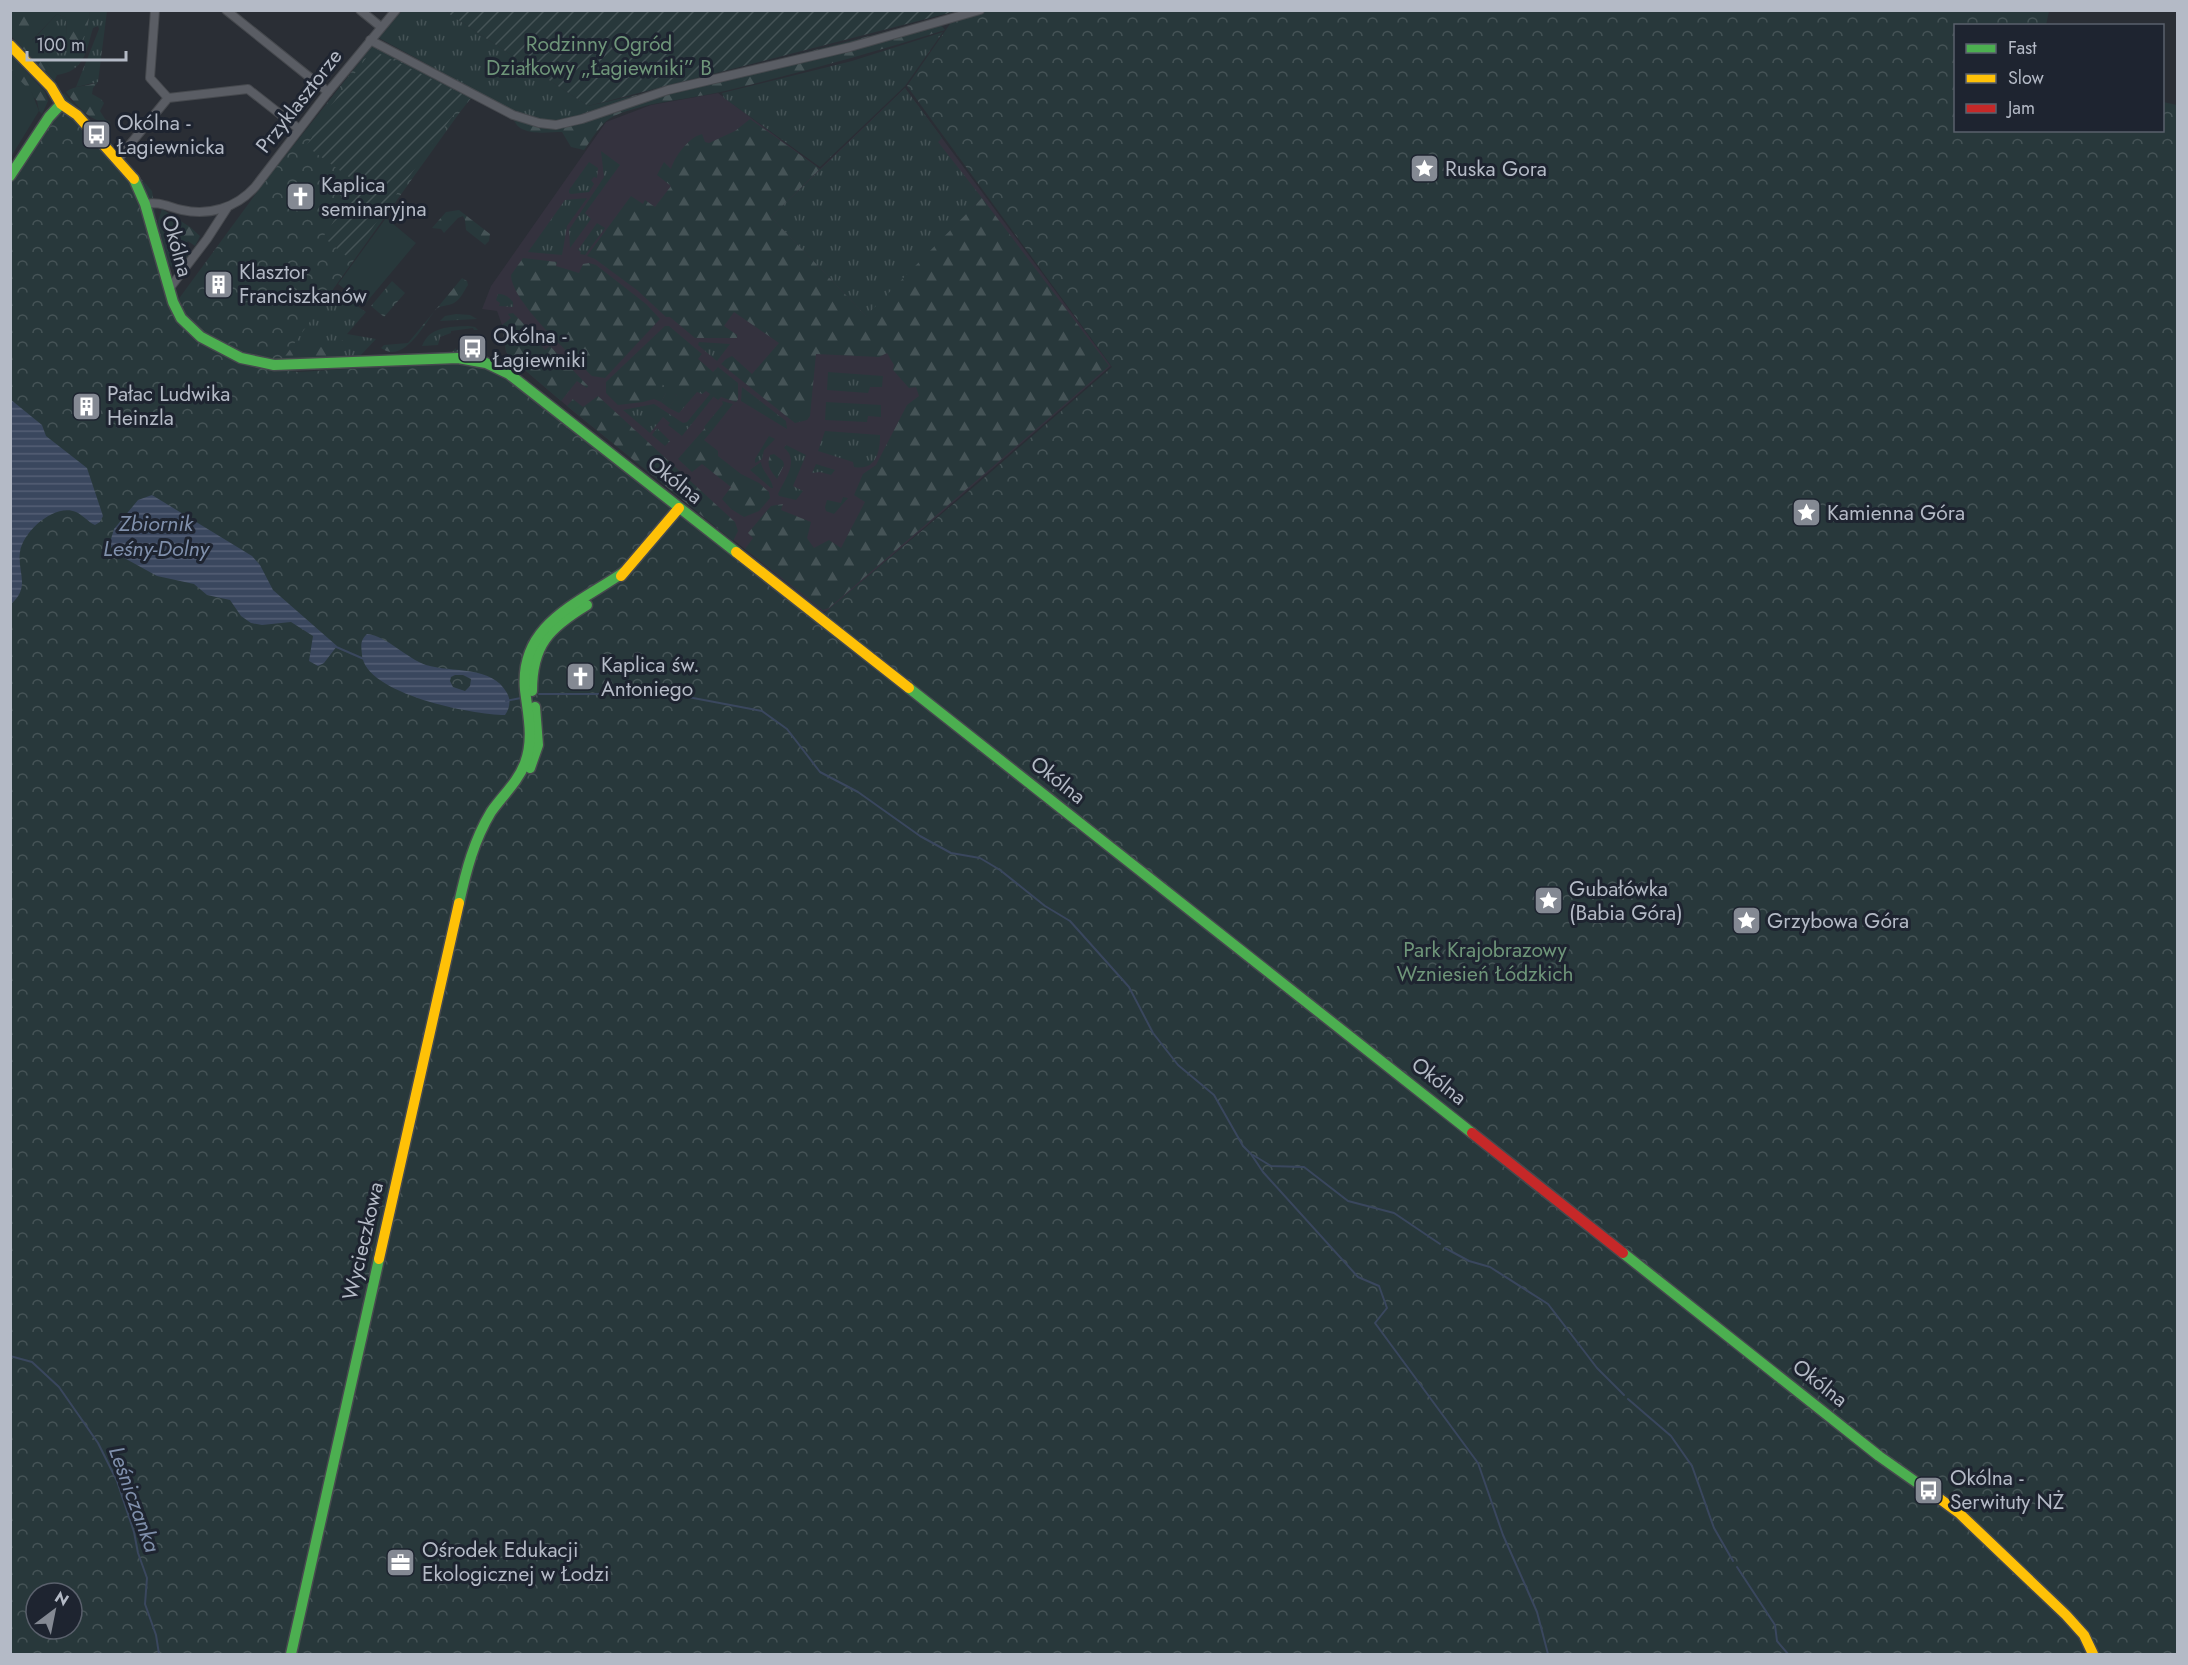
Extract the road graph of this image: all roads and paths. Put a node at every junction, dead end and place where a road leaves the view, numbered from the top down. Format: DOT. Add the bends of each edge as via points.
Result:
graph roads {
  1 [pos="155,10"];
  2 [pos="226,10"];
  3 [pos="360,10"];
  4 [pos="396,10"];
  5 [pos="980,10"];
  6 [pos="381,27"];
  7 [pos="370,40"];
  8 [pos="10,45"];
  9 [pos="328,92"];
  10 [pos="168,98"];
  11 [pos="61,104"];
  12 [pos="299,129"];
  13 [pos="118,159"];
  14 [pos="10,176"];
  15 [pos="145,204"];
  16 [pos="227,208"];
  17 [pos="169,290"];
  18 [pos="679,508"];
  19 [pos="291,1654"];
  20 [pos="2094,1654"];
  1 -- 10 [label="street" via="150,78"];
  2 -- 9 [label="street"];
  3 -- 6 [label="street"];
  4 -- 6 [label="street, Przyklasztorze"];
  5 -- 7 [label="street" via="822,54 668,90 556,125 513,115"];
  6 -- 7 [label="street, Przyklasztorze"];
  7 -- 9 [label="street, Przyklasztorze"];
  8 -- 11 [label="street, Okólna" via="51,87"];
  9 -- 12 [label="street, Przyklasztorze"];
  10 -- 12 [label="street" via="248,89"];
  10 -- 13 [label="street"];
  11 -- 13 [label="street, Okólna" via="77,115"];
  11 -- 14 [label="street"];
  12 -- 16 [label="street, Przyklasztorze" via="251,191"];
  13 -- 15 [label="street, Okólna" via="133,177"];
  15 -- 16 [label="street, Przyklasztorze" via="158,202 196,212"];
  15 -- 17 [label="street, Okólna"];
  16 -- 17 [label="street, Przyklasztorze"];
  17 -- 18 [label="street, Okólna" via="178,313 195,333 224,351 255,362 289,366 458,358 493,365 514,377"];
  18 -- 19 [label="street, Wycieczkowa" via="603,594 551,629 534,658 531,680 538,745 522,784 479,839 463,884"];
  18 -- 20 [label="street, Okólna" via="1879,1455 1945,1501 2074,1622"];
}
